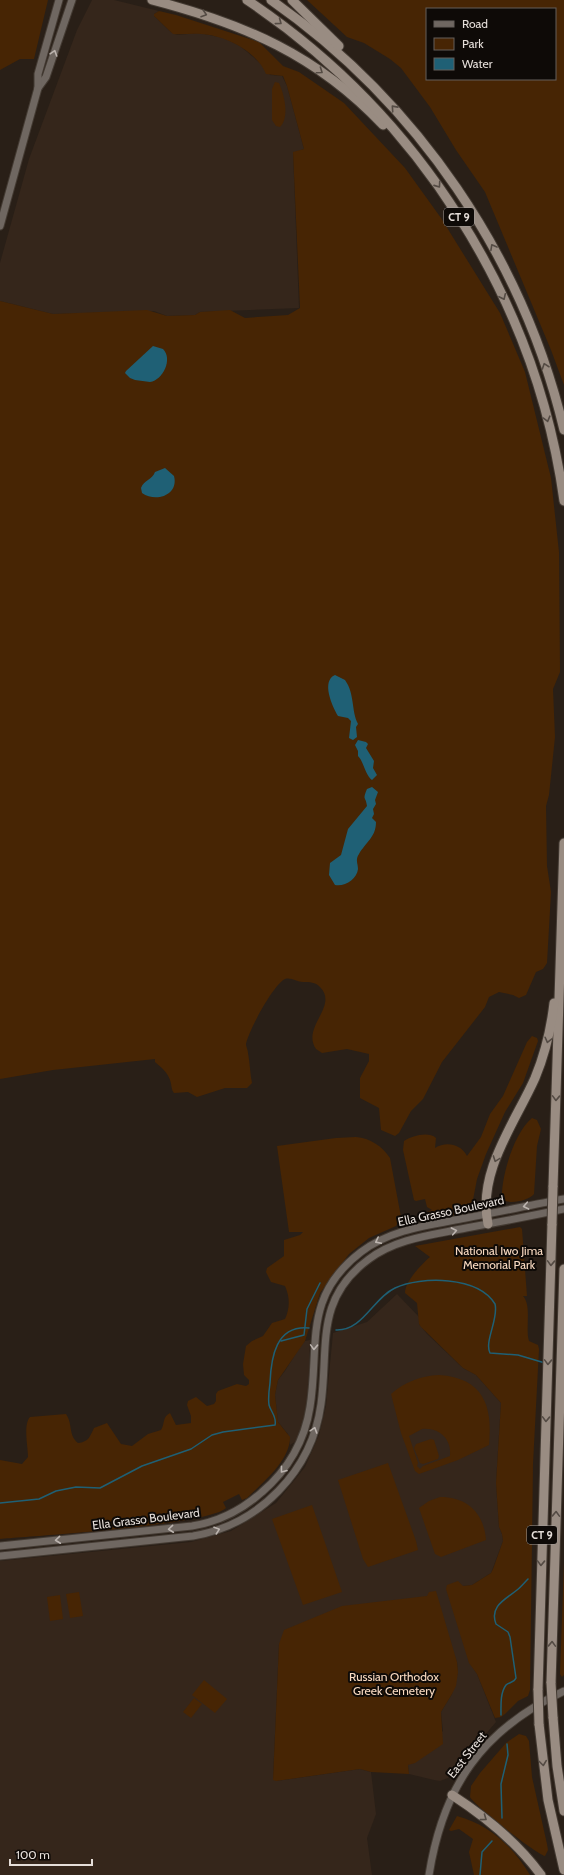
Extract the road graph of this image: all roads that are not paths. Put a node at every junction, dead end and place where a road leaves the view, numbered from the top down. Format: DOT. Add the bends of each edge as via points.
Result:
graph roads {
  1 [pos="59,0"];
  2 [pos="72,0"];
  3 [pos="152,0"];
  4 [pos="247,0"];
  5 [pos="271,0"];
  6 [pos="292,0"];
  7 [pos="369,82"];
  8 [pos="38,88"];
  9 [pos="428,170"];
  10 [pos="0,226"];
  11 [pos="564,430"];
  12 [pos="564,501"];
  13 [pos="564,843"];
  14 [pos="560,961"];
  15 [pos="564,1199"];
  16 [pos="564,1209"];
  17 [pos="486,1214"];
  18 [pos="488,1224"];
  19 [pos="564,1269"];
  20 [pos="322,1302"];
  21 [pos="332,1307"];
  22 [pos="313,1367"];
  23 [pos="323,1368"];
  24 [pos="0,1546"];
  25 [pos="0,1556"];
  26 [pos="564,1691"];
  27 [pos="452,1795"];
  28 [pos="564,1811"];
  29 [pos="564,1870"];
  30 [pos="429,1875"];
  31 [pos="541,1875"];
  1 -- 8 [label="main road" via="38,74"];
  8 -- 2 [label="main road, one-way" via="46,77"];
  3 -- 9 [label="highway, one-way" via="232,24 265,38 298,57 355,98 411,157"];
  4 -- 9 [label="highway, CT 9, one-way" via="300,38 343,76 384,117"];
  5 -- 7 [label="highway, CT 9" via="325,42"];
  6 -- 7 [label="highway" via="349,56"];
  11 -- 7 [label="highway, CT 9, one-way" via="535,338 513,286 494,250 438,162"];
  8 -- 10 [label="main road"];
  9 -- 12 [label="highway, CT 9, one-way" via="478,248 513,319 543,404"];
  13 -- 14 [label="highway, CT 9"];
  14 -- 17 [label="highway, one-way" via="546,1049 495,1161 487,1195"];
  14 -- 29 [label="highway, CT 9, one-way, bridge" via="538,1690 548,1800"];
  15 -- 17 [label="main road, Ella Grasso Boulevard, one-way"];
  16 -- 18 [label="main road, Ella Grasso Boulevard"];
  17 -- 18 [label="highway"];
  17 -- 20 [label="main road, Ella Grasso Boulevard, one-way" via="408,1230 374,1243 341,1271"];
  21 -- 18 [label="main road, Ella Grasso Boulevard, one-way" via="350,1276 384,1249 410,1240"];
  28 -- 19 [label="highway, CT 9, one-way, bridge" via="551,1683"];
  20 -- 21 [label="main road"];
  20 -- 22 [label="main road, Ella Grasso Boulevard, one-way" via="315,1328"];
  21 -- 23 [label="main road, Ella Grasso Boulevard" via="324,1334"];
  22 -- 23 [label="main road"];
  22 -- 24 [label="main road, Ella Grasso Boulevard, one-way" via="309,1412 294,1453 269,1486 234,1512 208,1522 184,1527"];
  25 -- 23 [label="main road, Ella Grasso Boulevard, one-way" via="193,1536 244,1518 277,1493 304,1455 319,1414"];
  26 -- 27 [label="main road, East Street" via="508,1725 483,1749"];
  27 -- 30 [label="main road, East Street" via="438,1832"];
  27 -- 31 [label="highway, one-way" via="511,1840"];
}
